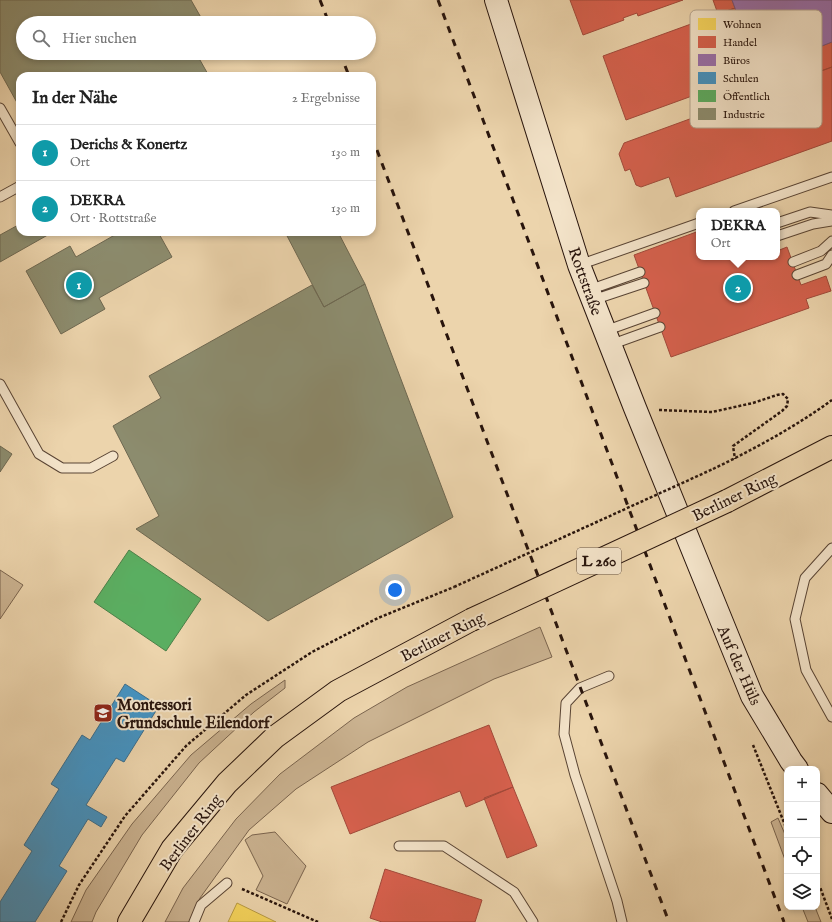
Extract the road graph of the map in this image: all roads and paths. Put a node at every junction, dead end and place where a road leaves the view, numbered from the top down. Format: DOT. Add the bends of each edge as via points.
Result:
graph roads {
  1 [pos="496,0"];
  2 [pos="0,108"];
  3 [pos="16,136"];
  4 [pos="832,177"];
  5 [pos="16,188"];
  6 [pos="0,197"];
  7 [pos="743,208"];
  8 [pos="832,215"];
  9 [pos="832,222"];
  10 [pos="780,223"];
  11 [pos="696,224"];
  12 [pos="780,235"];
  13 [pos="832,241"];
  14 [pos="832,255"];
  15 [pos="793,262"];
  16 [pos="579,265"];
  17 [pos="640,272"];
  18 [pos="798,275"];
  19 [pos="644,283"];
  20 [pos="591,295"];
  21 [pos="655,313"];
  22 [pos="660,327"];
  23 [pos="608,338"];
  24 [pos="0,384"];
  25 [pos="832,400"];
  26 [pos="659,410"];
  27 [pos="832,447"];
  28 [pos="113,456"];
  29 [pos="735,459"];
  30 [pos="832,548"];
  31 [pos="694,555"];
  32 [pos="609,676"];
  33 [pos="832,717"];
  34 [pos="795,766"];
  35 [pos="820,798"];
  36 [pos="832,812"];
  37 [pos="399,846"];
  38 [pos="227,883"];
  39 [pos="820,887"];
  40 [pos="832,919"];
  41 [pos="61,922"];
  42 [pos="129,922"];
  43 [pos="194,922"];
  44 [pos="318,922"];
  45 [pos="532,922"];
  46 [pos="622,922"];
  1 -- 16 [label="street, Rottstraße"];
  2 -- 3 [label="lane"];
  4 -- 7 [label="lane"];
  5 -- 6 [label="lane"];
  8 -- 10 [label="lane" via="810,212"];
  9 -- 12 [label="lane" via="813,224"];
  11 -- 16 [label="lane"];
  13 -- 15 [label="lane" via="821,251"];
  14 -- 18 [label="lane" via="826,264"];
  16 -- 20 [label="street, Rottstraße"];
  17 -- 20 [label="lane"];
  19 -- 20 [label="lane"];
  20 -- 23 [label="street, Rottstraße"];
  21 -- 23 [label="lane"];
  22 -- 23 [label="lane"];
  23 -- 31 [label="street, Rottstraße"];
  24 -- 28 [label="lane" via="39,454 62,468 92,468"];
  25 -- 29 [label="path" via="812,415"];
  26 -- 29 [label="path" via="712,412 783,394 788,399 787,406 733,446"];
  27 -- 42 [label="main road, Berliner Ring / L 260, bridge" via="727,501 471,620 338,691 275,737 227,783 172,849"];
  29 -- 41 [label="path, bridge" via="454,587 378,618 312,652 246,695 186,746 125,816 79,885"];
  30 -- 33 [label="lane" via="805,578 795,619 806,670"];
  31 -- 34 [label="street, Auf der Hüls" via="752,696"];
  32 -- 46 [label="lane" via="580,688 566,703 564,734"];
  35 -- 36 [label="street"];
  37 -- 45 [label="lane" via="444,846 514,892"];
  38 -- 43 [label="lane" via="202,905"];
  38 -- 44 [label="path"];
  39 -- 40 [label="path"];
}
